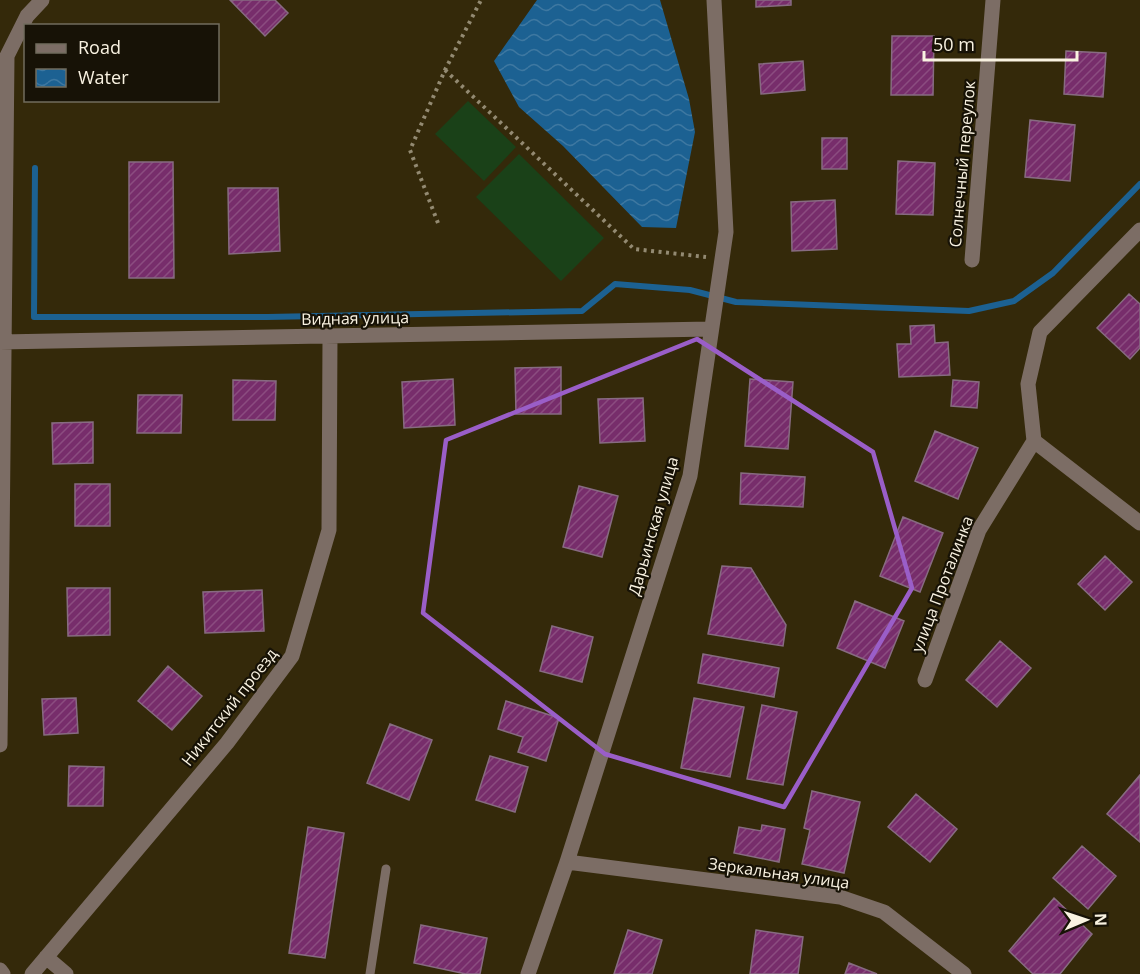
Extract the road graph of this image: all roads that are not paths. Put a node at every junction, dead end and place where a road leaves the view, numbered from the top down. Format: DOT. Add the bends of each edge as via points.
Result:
graph roads {
  1 [pos="42,0"];
  2 [pos="714,0"];
  3 [pos="993,0"];
  4 [pos="1140,230"];
  5 [pos="972,260"];
  6 [pos="710,329"];
  7 [pos="330,337"];
  8 [pos="2,342"];
  9 [pos="1034,441"];
  10 [pos="1140,523"];
  11 [pos="925,680"];
  12 [pos="0,745"];
  13 [pos="567,862"];
  14 [pos="387,869"];
  15 [pos="46,957"];
  16 [pos="0,970"];
  17 [pos="3,974"];
  18 [pos="32,974"];
  19 [pos="66,974"];
  20 [pos="370,974"];
  21 [pos="528,974"];
  22 [pos="964,974"];
  1 -- 8 [label="street" via="27,16 7,56"];
  2 -- 6 [label="street, Дарьинская улица" via="726,232"];
  3 -- 5 [label="street, Солнечный переулок"];
  4 -- 9 [label="street" via="1040,332 1028,384"];
  6 -- 7 [label="street, Видная улица"];
  6 -- 13 [label="street, Дарьинская улица" via="690,476"];
  7 -- 8 [label="street, Видная улица"];
  7 -- 15 [label="street, Никитский проезд" via="329,530 292,656 227,742"];
  8 -- 12 [label="street"];
  9 -- 10 [label="street"];
  9 -- 11 [label="street, улица Проталинка" via="979,530"];
  13 -- 21 [label="street, Дарьинская улица"];
  13 -- 22 [label="street, Зеркальная улица" via="840,897 884,912"];
  14 -- 20 [label="lane"];
  15 -- 18 [label="street, Никитский проезд"];
  15 -- 19 [label="street"];
  16 -- 17 [label="street"];
}
